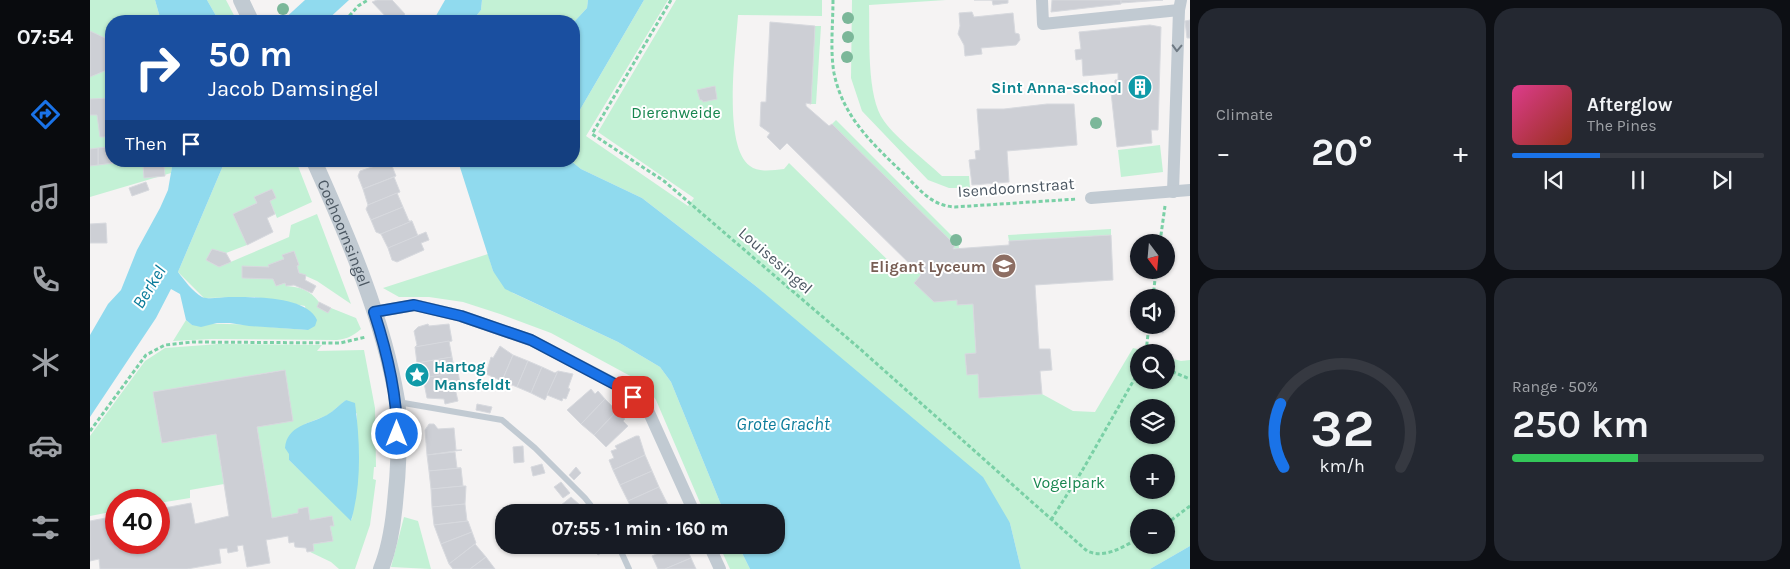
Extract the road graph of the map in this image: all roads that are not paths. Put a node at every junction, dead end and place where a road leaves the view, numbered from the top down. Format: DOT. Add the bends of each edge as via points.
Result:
graph roads {
  1 [pos="241,0"];
  2 [pos="1042,0"];
  3 [pos="1180,5"];
  4 [pos="248,15"];
  5 [pos="317,167"];
  6 [pos="1190,190"];
  7 [pos="1170,192"];
  8 [pos="1091,198"];
  9 [pos="374,312"];
  10 [pos="397,402"];
  11 [pos="590,504"];
  12 [pos="690,504"];
  13 [pos="622,554"];
  14 [pos="713,554"];
  15 [pos="382,569"];
  16 [pos="629,569"];
  17 [pos="720,569"];
  1 -- 4 [label="street"];
  2 -- 3 [label="street" via="1044,24"];
  3 -- 7 [label="street, one-way"];
  5 -- 9 [label="street, Coehoornsingel"];
  6 -- 7 [label="street, Isendoornstraat"];
  7 -- 8 [label="street, Isendoornstraat"];
  9 -- 10 [label="street, Coehoornsingel"];
  9 -- 12 [label="street" via="414,305 461,316 531,340 620,387 646,406"];
  10 -- 11 [label="lane" via="502,420 535,448"];
  10 -- 15 [label="street, Coehoornsingel" via="398,482"];
  13 -- 16 [label="lane"];
  14 -- 17 [label="street"];
}
